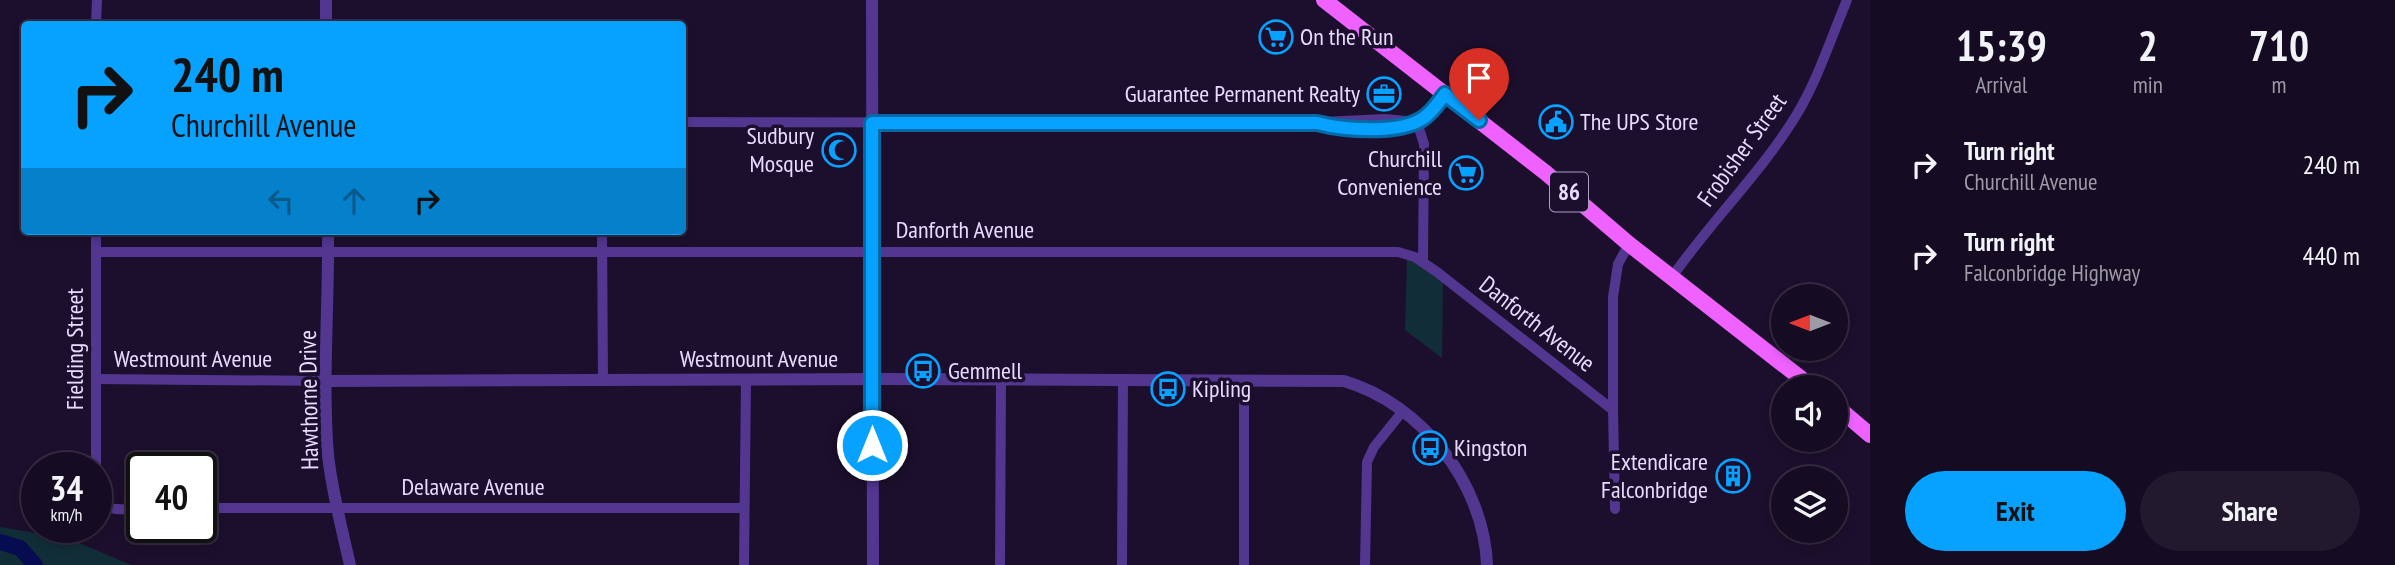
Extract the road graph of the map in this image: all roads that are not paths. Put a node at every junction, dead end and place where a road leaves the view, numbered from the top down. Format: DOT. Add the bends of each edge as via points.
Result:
graph roads {
  1 [pos="97,0"];
  2 [pos="326,0"];
  3 [pos="872,0"];
  4 [pos="1324,0"];
  5 [pos="1847,0"];
  6 [pos="96,21"];
  7 [pos="326,21"];
  8 [pos="1445,94"];
  9 [pos="686,122"];
  10 [pos="1416,122"];
  11 [pos="872,123"];
  12 [pos="96,235"];
  13 [pos="328,235"];
  14 [pos="602,235"];
  15 [pos="1629,244"];
  16 [pos="872,251"];
  17 [pos="96,252"];
  18 [pos="328,252"];
  19 [pos="602,252"];
  20 [pos="1423,262"];
  21 [pos="1672,277"];
  22 [pos="1797,375"];
  23 [pos="96,380"];
  24 [pos="603,380"];
  25 [pos="746,380"];
  26 [pos="872,380"];
  27 [pos="1123,380"];
  28 [pos="1244,380"];
  29 [pos="327,381"];
  30 [pos="1001,381"];
  31 [pos="1613,410"];
  32 [pos="1402,412"];
  33 [pos="1848,416"];
  34 [pos="1866,430"];
  35 [pos="96,452"];
  36 [pos="217,508"];
  37 [pos="338,508"];
  38 [pos="744,508"];
  39 [pos="1615,509"];
  40 [pos="350,565"];
  41 [pos="744,565"];
  42 [pos="873,565"];
  43 [pos="1000,565"];
  44 [pos="1122,565"];
  45 [pos="1244,565"];
  46 [pos="1365,565"];
  47 [pos="1487,565"];
  1 -- 6 [label="street"];
  2 -- 7 [label="street"];
  3 -- 11 [label="street"];
  4 -- 8 [label="main road, 86"];
  5 -- 21 [label="street, Frobisher Street" via="1796,116"];
  8 -- 10 [label="street"];
  8 -- 15 [label="main road, 86"];
  9 -- 11 [label="street"];
  10 -- 11 [label="street" via="1389,128 1317,123"];
  10 -- 20 [label="street" via="1424,144"];
  11 -- 16 [label="street"];
  12 -- 17 [label="street, Fielding Street"];
  13 -- 18 [label="street, Hawthorne Drive"];
  14 -- 19 [label="street"];
  15 -- 21 [label="main road, 86"];
  15 -- 31 [label="street" via="1615,278"];
  16 -- 19 [label="street, Danforth Avenue"];
  16 -- 20 [label="street, Danforth Avenue" via="1389,251"];
  16 -- 26 [label="street"];
  17 -- 18 [label="street, Danforth Avenue"];
  17 -- 23 [label="street, Fielding Street"];
  18 -- 19 [label="street, Danforth Avenue"];
  18 -- 29 [label="street, Hawthorne Drive"];
  19 -- 24 [label="street"];
  20 -- 31 [label="street, Danforth Avenue"];
  21 -- 22 [label="main road, 86"];
  23 -- 29 [label="street, Westmount Avenue"];
  23 -- 35 [label="street, Fielding Street"];
  24 -- 25 [label="street, Westmount Avenue"];
  24 -- 29 [label="street, Westmount Avenue"];
  25 -- 26 [label="street, Westmount Avenue"];
  25 -- 38 [label="street"];
  26 -- 30 [label="street, Westmount Avenue"];
  26 -- 42 [label="street"];
  27 -- 28 [label="street, Westmount Avenue"];
  27 -- 30 [label="street, Westmount Avenue"];
  27 -- 44 [label="street"];
  28 -- 32 [label="street, Westmount Avenue" via="1344,382 1373,392"];
  28 -- 45 [label="street"];
  29 -- 37 [label="street, Hawthorne Drive" via="328,455"];
  30 -- 43 [label="street"];
  31 -- 39 [label="street"];
  32 -- 46 [label="street" via="1367,462"];
  32 -- 47 [label="street, Westmount Avenue" via="1441,447 1461,477 1483,536"];
  33 -- 34 [label="main road"];
  36 -- 37 [label="street, Delaware Avenue"];
  37 -- 38 [label="street, Delaware Avenue"];
  37 -- 40 [label="street, Hawthorne Drive"];
  38 -- 41 [label="street"];
}
